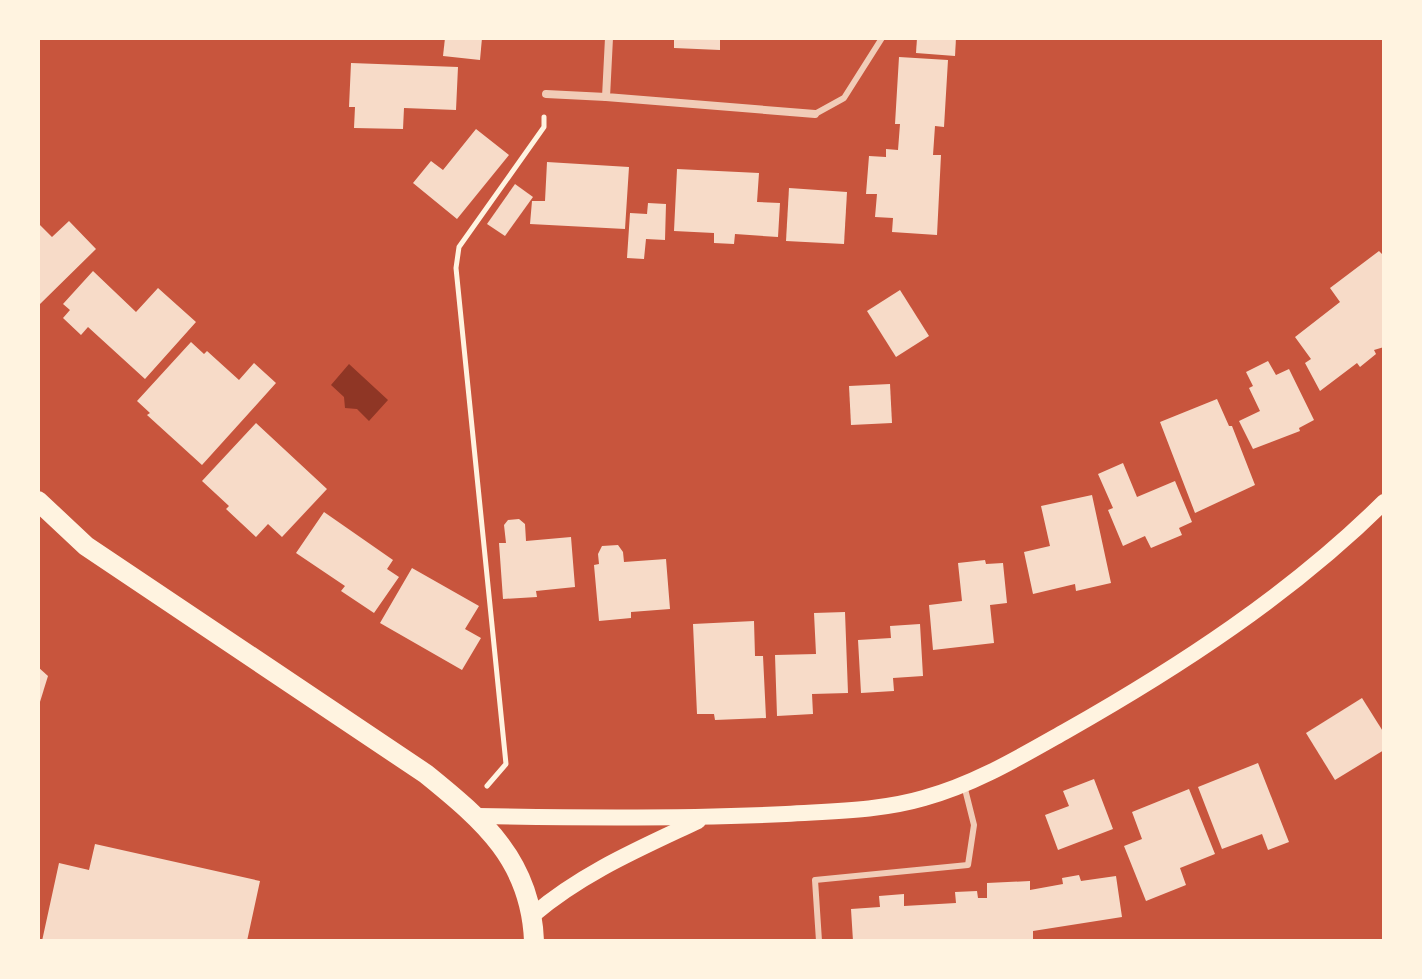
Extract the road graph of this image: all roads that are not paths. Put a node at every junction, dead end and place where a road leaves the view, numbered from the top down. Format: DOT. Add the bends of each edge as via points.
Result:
graph roads {
  1 [pos="609,38"];
  2 [pos="882,38"];
  3 [pos="546,94"];
  4 [pos="606,97"];
  5 [pos="815,114"];
  6 [pos="38,501"];
  7 [pos="1384,502"];
  8 [pos="964,785"];
  9 [pos="473,812"];
  10 [pos="703,818"];
  11 [pos="533,915"];
  12 [pos="534,941"];
  13 [pos="819,941"];
  1 -- 4 [label="street"];
  2 -- 5 [label="lane" via="844,98"];
  3 -- 4 [label="street"];
  4 -- 5 [label="street"];
  6 -- 9 [label="main road" via="86,546 426,774"];
  7 -- 8 [label="main road" via="1236,625 1119,701"];
  8 -- 10 [label="main road" via="922,799 853,810"];
  8 -- 13 [label="lane" via="974,825 968,865 815,880"];
  9 -- 10 [label="main road"];
  9 -- 11 [label="main road" via="512,859"];
  10 -- 11 [label="main road" via="609,863 558,893"];
  11 -- 12 [label="main road"];
}
